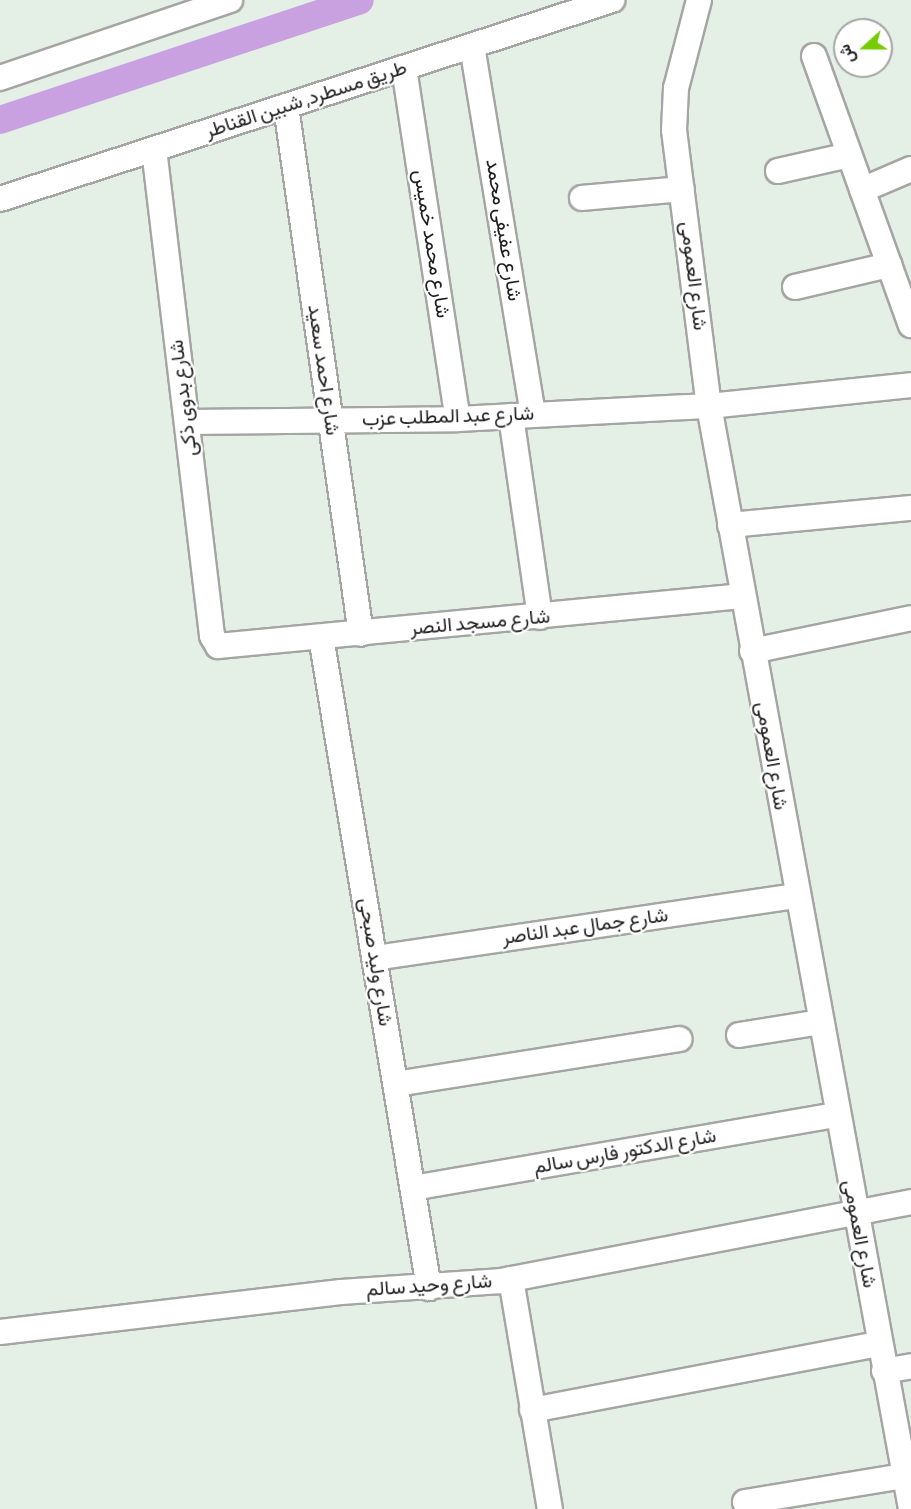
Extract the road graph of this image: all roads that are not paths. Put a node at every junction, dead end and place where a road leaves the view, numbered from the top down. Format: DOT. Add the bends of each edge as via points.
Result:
graph roads {
  1 [pos="230,0"];
  2 [pos="612,0"];
  3 [pos="699,0"];
  4 [pos="472,46"];
  5 [pos="814,56"];
  6 [pos="404,68"];
  7 [pos="0,78"];
  8 [pos="286,106"];
  9 [pos="154,149"];
  10 [pos="849,155"];
  11 [pos="911,170"];
  12 [pos="778,171"];
  13 [pos="682,189"];
  14 [pos="862,190"];
  15 [pos="582,198"];
  16 [pos="0,199"];
  17 [pos="889,265"];
  18 [pos="795,287"];
  19 [pos="910,321"];
  20 [pos="911,385"];
  21 [pos="709,406"];
  22 [pos="522,416"];
  23 [pos="458,419"];
  24 [pos="330,420"];
  25 [pos="187,422"];
  26 [pos="911,508"];
  27 [pos="730,525"];
  28 [pos="742,596"];
  29 [pos="540,617"];
  30 [pos="911,618"];
  31 [pos="361,634"];
  32 [pos="321,637"];
  33 [pos="218,646"];
  34 [pos="752,651"];
  35 [pos="796,896"];
  36 [pos="375,958"];
  37 [pos="820,1022"];
  38 [pos="739,1035"];
  39 [pos="679,1039"];
  40 [pos="396,1084"];
  41 [pos="837,1115"];
  42 [pos="413,1188"];
  43 [pos="911,1202"];
  44 [pos="855,1212"];
  45 [pos="511,1279"];
  46 [pos="429,1288"];
  47 [pos="0,1332"];
  48 [pos="879,1344"];
  49 [pos="911,1366"];
  50 [pos="884,1371"];
  51 [pos="532,1410"];
  52 [pos="903,1476"];
  53 [pos="745,1502"];
  54 [pos="550,1509"];
  55 [pos="911,1509"];
  1 -- 7 [label="street"];
  2 -- 4 [label="street, طريق مسطرد, شبين القناطر"];
  3 -- 13 [label="street, شارع العمومى" via="676,88"];
  4 -- 6 [label="street, طريق مسطرد, شبين القناطر"];
  4 -- 22 [label="street, شارع عفيفى محمد"];
  5 -- 10 [label="street"];
  6 -- 8 [label="street, طريق مسطرد, شبين القناطر"];
  6 -- 23 [label="street, شارع محمد خميس"];
  8 -- 9 [label="street, طريق مسطرد, شبين القناطر"];
  8 -- 24 [label="street, شارع احمد سعيد"];
  9 -- 16 [label="street, طريق مسطرد, شبين القناطر"];
  9 -- 25 [label="street, شارع بدوى ذكى"];
  10 -- 12 [label="street"];
  10 -- 14 [label="street"];
  11 -- 14 [label="street"];
  13 -- 15 [label="street"];
  13 -- 21 [label="street, شارع العمومى"];
  14 -- 17 [label="street"];
  17 -- 18 [label="street"];
  17 -- 19 [label="street"];
  20 -- 21 [label="street, شارع عبد المطلب عزب"];
  21 -- 22 [label="street, شارع عبد المطلب عزب"];
  21 -- 27 [label="street, شارع العمومى"];
  22 -- 23 [label="street, شارع عبد المطلب عزب"];
  22 -- 29 [label="street, شارع عفيفى محمد"];
  23 -- 24 [label="street, شارع عبد المطلب عزب"];
  24 -- 25 [label="street, شارع عبد المطلب عزب"];
  24 -- 31 [label="street, شارع احمد سعيد"];
  25 -- 33 [label="street, شارع بدوى ذكى"];
  26 -- 27 [label="street"];
  27 -- 28 [label="street, شارع العمومى"];
  28 -- 29 [label="street, شارع مسجد النصر"];
  28 -- 34 [label="street, شارع العمومى"];
  29 -- 31 [label="street, شارع مسجد النصر"];
  30 -- 34 [label="street"];
  31 -- 32 [label="street, شارع مسجد النصر"];
  32 -- 33 [label="street, شارع مسجد النصر"];
  32 -- 36 [label="street, شارع وليد صبحى"];
  34 -- 35 [label="street, شارع العمومى"];
  35 -- 36 [label="street, شارع جمال عبد الناصر"];
  35 -- 37 [label="street, شارع العمومى"];
  36 -- 40 [label="street, شارع وليد صبحى"];
  37 -- 38 [label="street"];
  37 -- 41 [label="street, شارع العمومى"];
  39 -- 40 [label="street"];
  40 -- 42 [label="street, شارع وليد صبحى"];
  41 -- 42 [label="street, شارع الدكتور فارس سالم"];
  41 -- 44 [label="street, شارع العمومى"];
  42 -- 46 [label="street, شارع وليد صبحى"];
  43 -- 44 [label="street, شارع وحيد سالم"];
  44 -- 45 [label="street, شارع وحيد سالم"];
  44 -- 48 [label="street, شارع العمومى"];
  45 -- 46 [label="street, شارع وحيد سالم"];
  45 -- 51 [label="street"];
  46 -- 47 [label="street, شارع وحيد سالم" via="341,1292"];
  48 -- 50 [label="street, شارع العمومى"];
  48 -- 51 [label="street"];
  49 -- 50 [label="street"];
  50 -- 52 [label="street, شارع العمومى"];
  51 -- 54 [label="street"];
  52 -- 53 [label="street"];
  52 -- 55 [label="street, شارع العمومى"];
}
